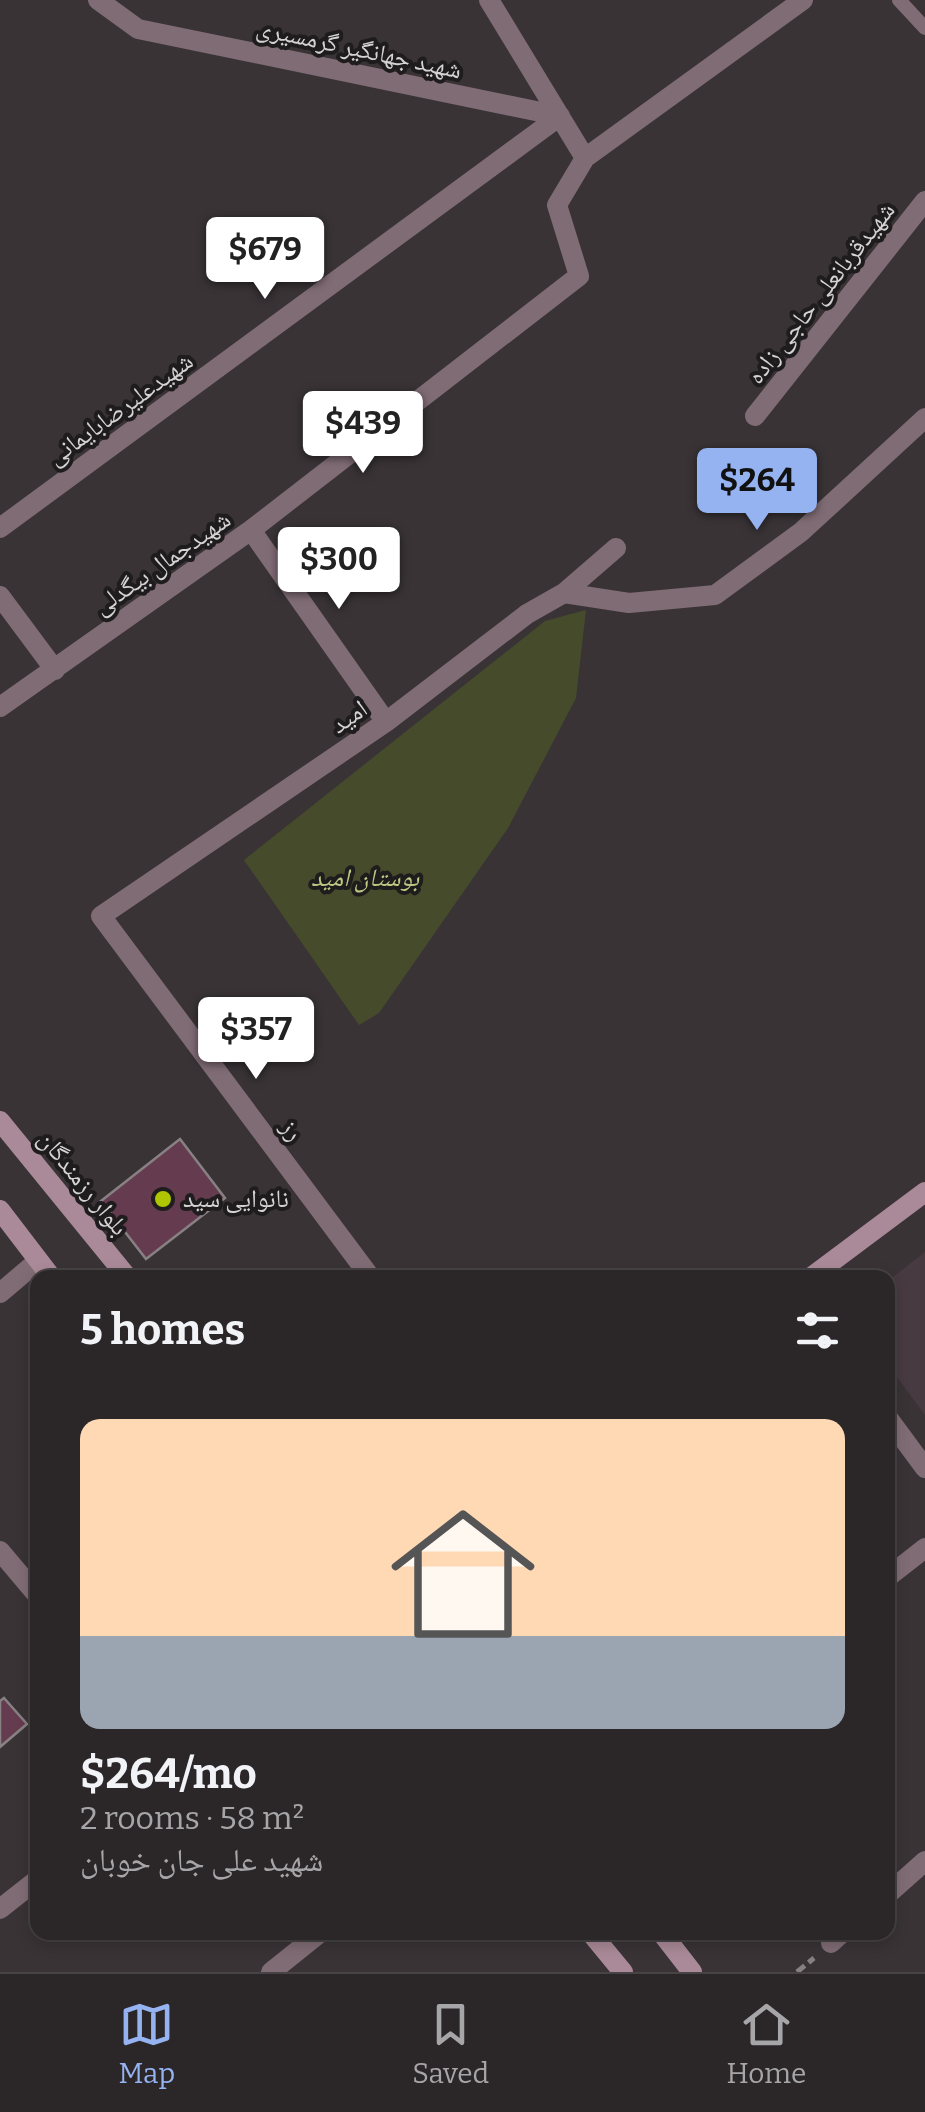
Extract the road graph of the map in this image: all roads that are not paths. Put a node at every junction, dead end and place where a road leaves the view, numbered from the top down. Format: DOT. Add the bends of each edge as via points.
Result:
graph roads {
  1 [pos="98,0"];
  2 [pos="489,0"];
  3 [pos="803,0"];
  4 [pos="899,0"];
  5 [pos="925,28"];
  6 [pos="560,116"];
  7 [pos="585,158"];
  8 [pos="925,201"];
  9 [pos="755,416"];
  10 [pos="925,418"];
  11 [pos="0,528"];
  12 [pos="251,530"];
  13 [pos="616,548"];
  14 [pos="564,593"];
  15 [pos="0,596"];
  16 [pos="55,670"];
  17 [pos="0,707"];
  18 [pos="386,722"];
  19 [pos="102,916"];
  20 [pos="0,1121"];
  21 [pos="925,1192"];
  22 [pos="0,1210"];
  23 [pos="45,1269"];
  24 [pos="121,1270"];
  25 [pos="365,1270"];
  26 [pos="821,1270"];
  27 [pos="30,1277"];
  28 [pos="0,1293"];
  29 [pos="895,1427"];
  30 [pos="925,1468"];
  31 [pos="925,1548"];
  32 [pos="0,1552"];
  33 [pos="895,1572"];
  34 [pos="30,1587"];
  35 [pos="925,1861"];
  36 [pos="30,1885"];
  37 [pos="895,1888"];
  38 [pos="0,1909"];
  39 [pos="311,1940"];
  40 [pos="597,1940"];
  41 [pos="667,1940"];
  42 [pos="271,1972"];
  43 [pos="623,1972"];
  44 [pos="692,1972"];
  1 -- 6 [label="street, شهید جهانگیر گرمسیری" via="138,28"];
  2 -- 6 [label="street"];
  3 -- 7 [label="street"];
  4 -- 5 [label="lane"];
  6 -- 7 [label="street"];
  6 -- 11 [label="street, شهیدعلیرضابایمانی"];
  7 -- 12 [label="street, شهیدجمال بیگدلی" via="557,205 579,276"];
  8 -- 9 [label="street, شهیدقربانعلی حاجی زاده"];
  10 -- 14 [label="street" via="802,532 715,595 628,603"];
  12 -- 16 [label="street, شهیدجمال بیگدلی"];
  12 -- 18 [label="street"];
  13 -- 14 [label="street, امید"];
  14 -- 18 [label="street, امید"];
  15 -- 16 [label="street"];
  16 -- 17 [label="street, شهیدجمال بیگدلی"];
  18 -- 19 [label="street, امید"];
  19 -- 25 [label="street, رز"];
  20 -- 24 [label="main road, بلوار رزمندگان"];
  21 -- 26 [label="main road"];
  22 -- 23 [label="main road"];
  27 -- 28 [label="street"];
  29 -- 30 [label="street"];
  31 -- 33 [label="street"];
  32 -- 34 [label="street"];
  35 -- 37 [label="street"];
  36 -- 38 [label="street"];
  39 -- 42 [label="street"];
  40 -- 43 [label="main road"];
  41 -- 44 [label="main road"];
}
